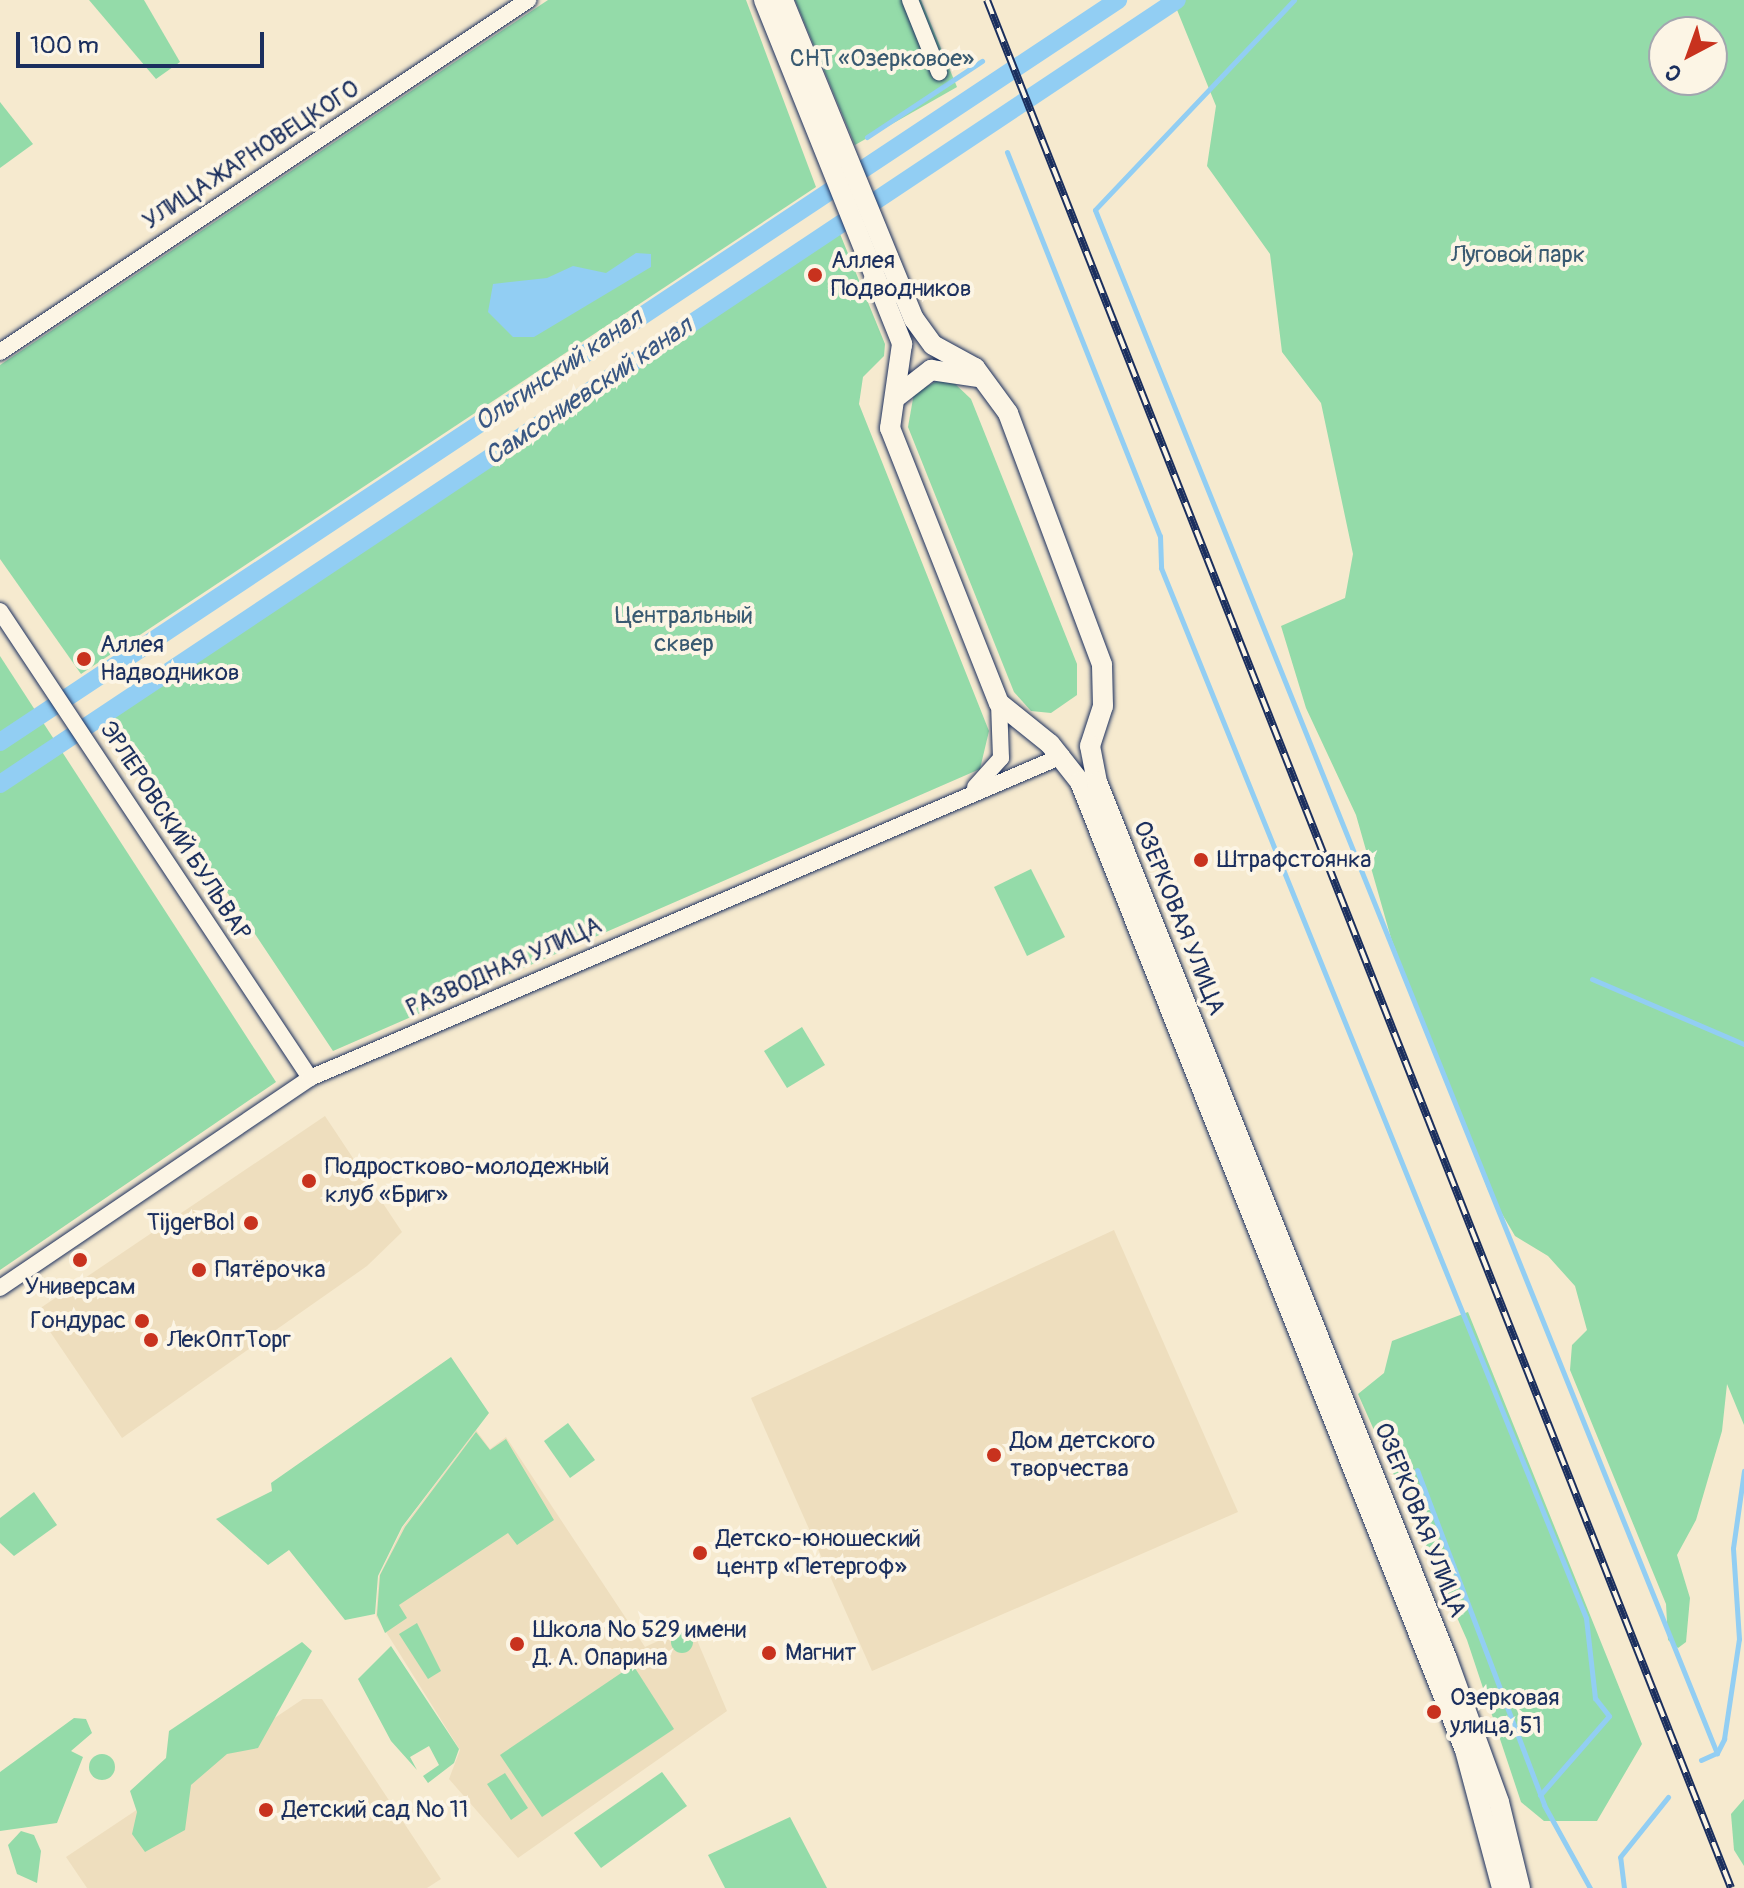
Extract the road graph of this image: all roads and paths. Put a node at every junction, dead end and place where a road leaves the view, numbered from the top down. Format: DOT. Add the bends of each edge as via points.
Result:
graph roads {
  1 [pos="528,0"];
  2 [pos="764,0"];
  3 [pos="783,0"];
  4 [pos="910,0"];
  5 [pos="939,72"];
  6 [pos="838,159"];
  7 [pos="869,236"];
  8 [pos="0,352"];
  9 [pos="988,383"];
  10 [pos="889,409"];
  11 [pos="0,611"];
  12 [pos="999,703"];
  13 [pos="1090,746"];
  14 [pos="1062,756"];
  15 [pos="972,789"];
  16 [pos="310,1078"];
  17 [pos="0,1288"];
  18 [pos="1502,1888"];
  19 [pos="1520,1888"];
  1 -- 8 [label="street, УЛИЦА ЖАРНОВЕЦКОГО"];
  2 -- 6 [label="street, ОЗЕРКОВАЯ УЛИЦА"];
  3 -- 6 [label="street, ОЗЕРКОВАЯ УЛИЦА"];
  4 -- 5 [label="street"];
  6 -- 7 [label="street, ОЗЕРКОВАЯ УЛИЦА"];
  7 -- 9 [label="street, ОЗЕРКОВАЯ УЛИЦА" via="922,332"];
  7 -- 10 [label="street, ОЗЕРКОВАЯ УЛИЦА" via="902,344"];
  9 -- 10 [label="street" via="969,372 931,370 901,388"];
  9 -- 13 [label="street, ОЗЕРКОВАЯ УЛИЦА" via="1008,413 1099,651 1105,692"];
  10 -- 12 [label="street, ОЗЕРКОВАЯ УЛИЦА" via="890,428"];
  11 -- 16 [label="street, ЭРЛЕРОВСКИЙ БУЛЬВАР"];
  12 -- 14 [label="street, ОЗЕРКОВАЯ УЛИЦА"];
  12 -- 15 [label="street, ОЗЕРКОВАЯ УЛИЦА" via="1001,758"];
  13 -- 14 [label="street"];
  13 -- 19 [label="street, ОЗЕРКОВАЯ УЛИЦА" via="1097,782 1447,1659 1499,1802"];
  14 -- 15 [label="street, РАЗВОДНАЯ УЛИЦА"];
  14 -- 18 [label="street, ОЗЕРКОВАЯ УЛИЦА" via="1080,782 1465,1750"];
  15 -- 16 [label="street, РАЗВОДНАЯ УЛИЦА"];
  16 -- 17 [label="street, РАЗВОДНАЯ УЛИЦА"];
}
